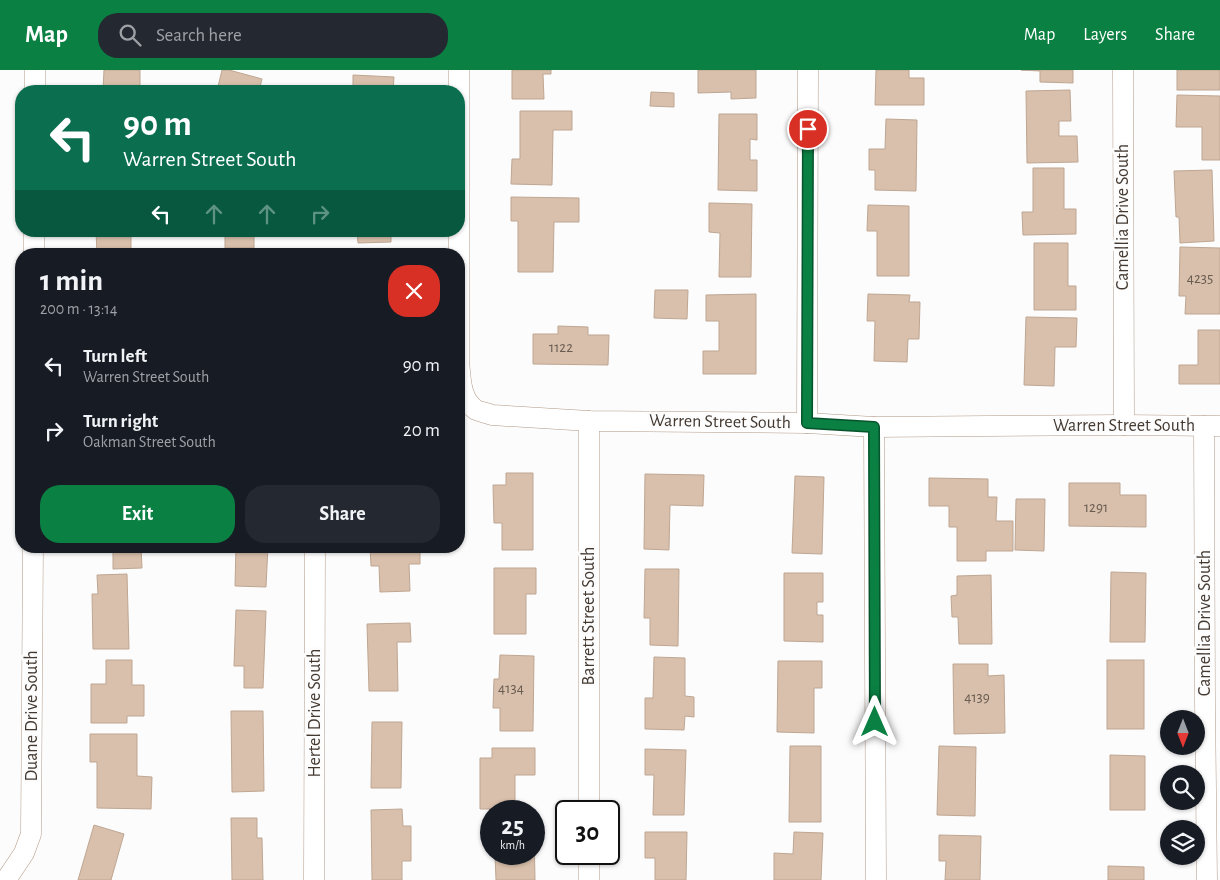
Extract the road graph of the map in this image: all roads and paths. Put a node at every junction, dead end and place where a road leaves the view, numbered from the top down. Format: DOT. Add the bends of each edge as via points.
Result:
graph roads {
  1 [pos="35,70"];
  2 [pos="459,70"];
  3 [pos="808,70"];
  4 [pos="1123,70"];
  5 [pos="35,85"];
  6 [pos="459,85"];
  7 [pos="465,398"];
  8 [pos="589,421"];
  9 [pos="807,423"];
  10 [pos="1124,425"];
  11 [pos="1212,426"];
  12 [pos="874,427"];
  13 [pos="33,553"];
  14 [pos="315,553"];
  15 [pos="1212,701"];
  16 [pos="589,800"];
  17 [pos="589,865"];
  18 [pos="6,880"];
  19 [pos="314,880"];
  20 [pos="589,880"];
  21 [pos="876,880"];
  22 [pos="1207,880"];
  1 -- 5 [label="street"];
  2 -- 6 [label="street, Warren Street South"];
  3 -- 9 [label="street"];
  4 -- 10 [label="street, Camellia Drive South"];
  7 -- 8 [label="street, Warren Street South" via="477,410 492,415"];
  8 -- 9 [label="street, Warren Street South"];
  8 -- 16 [label="street, Barrett Street South"];
  9 -- 12 [label="street, Warren Street South"];
  10 -- 11 [label="street, Warren Street South"];
  10 -- 12 [label="street, Warren Street South"];
  11 -- 15 [label="street, Camellia Drive South"];
  12 -- 21 [label="street"];
  13 -- 18 [label="street, Duane Drive South" via="31,834 24,853"];
  14 -- 19 [label="street, Hertel Drive South"];
  15 -- 22 [label="street, Camellia Drive South"];
  17 -- 20 [label="street"];
}
